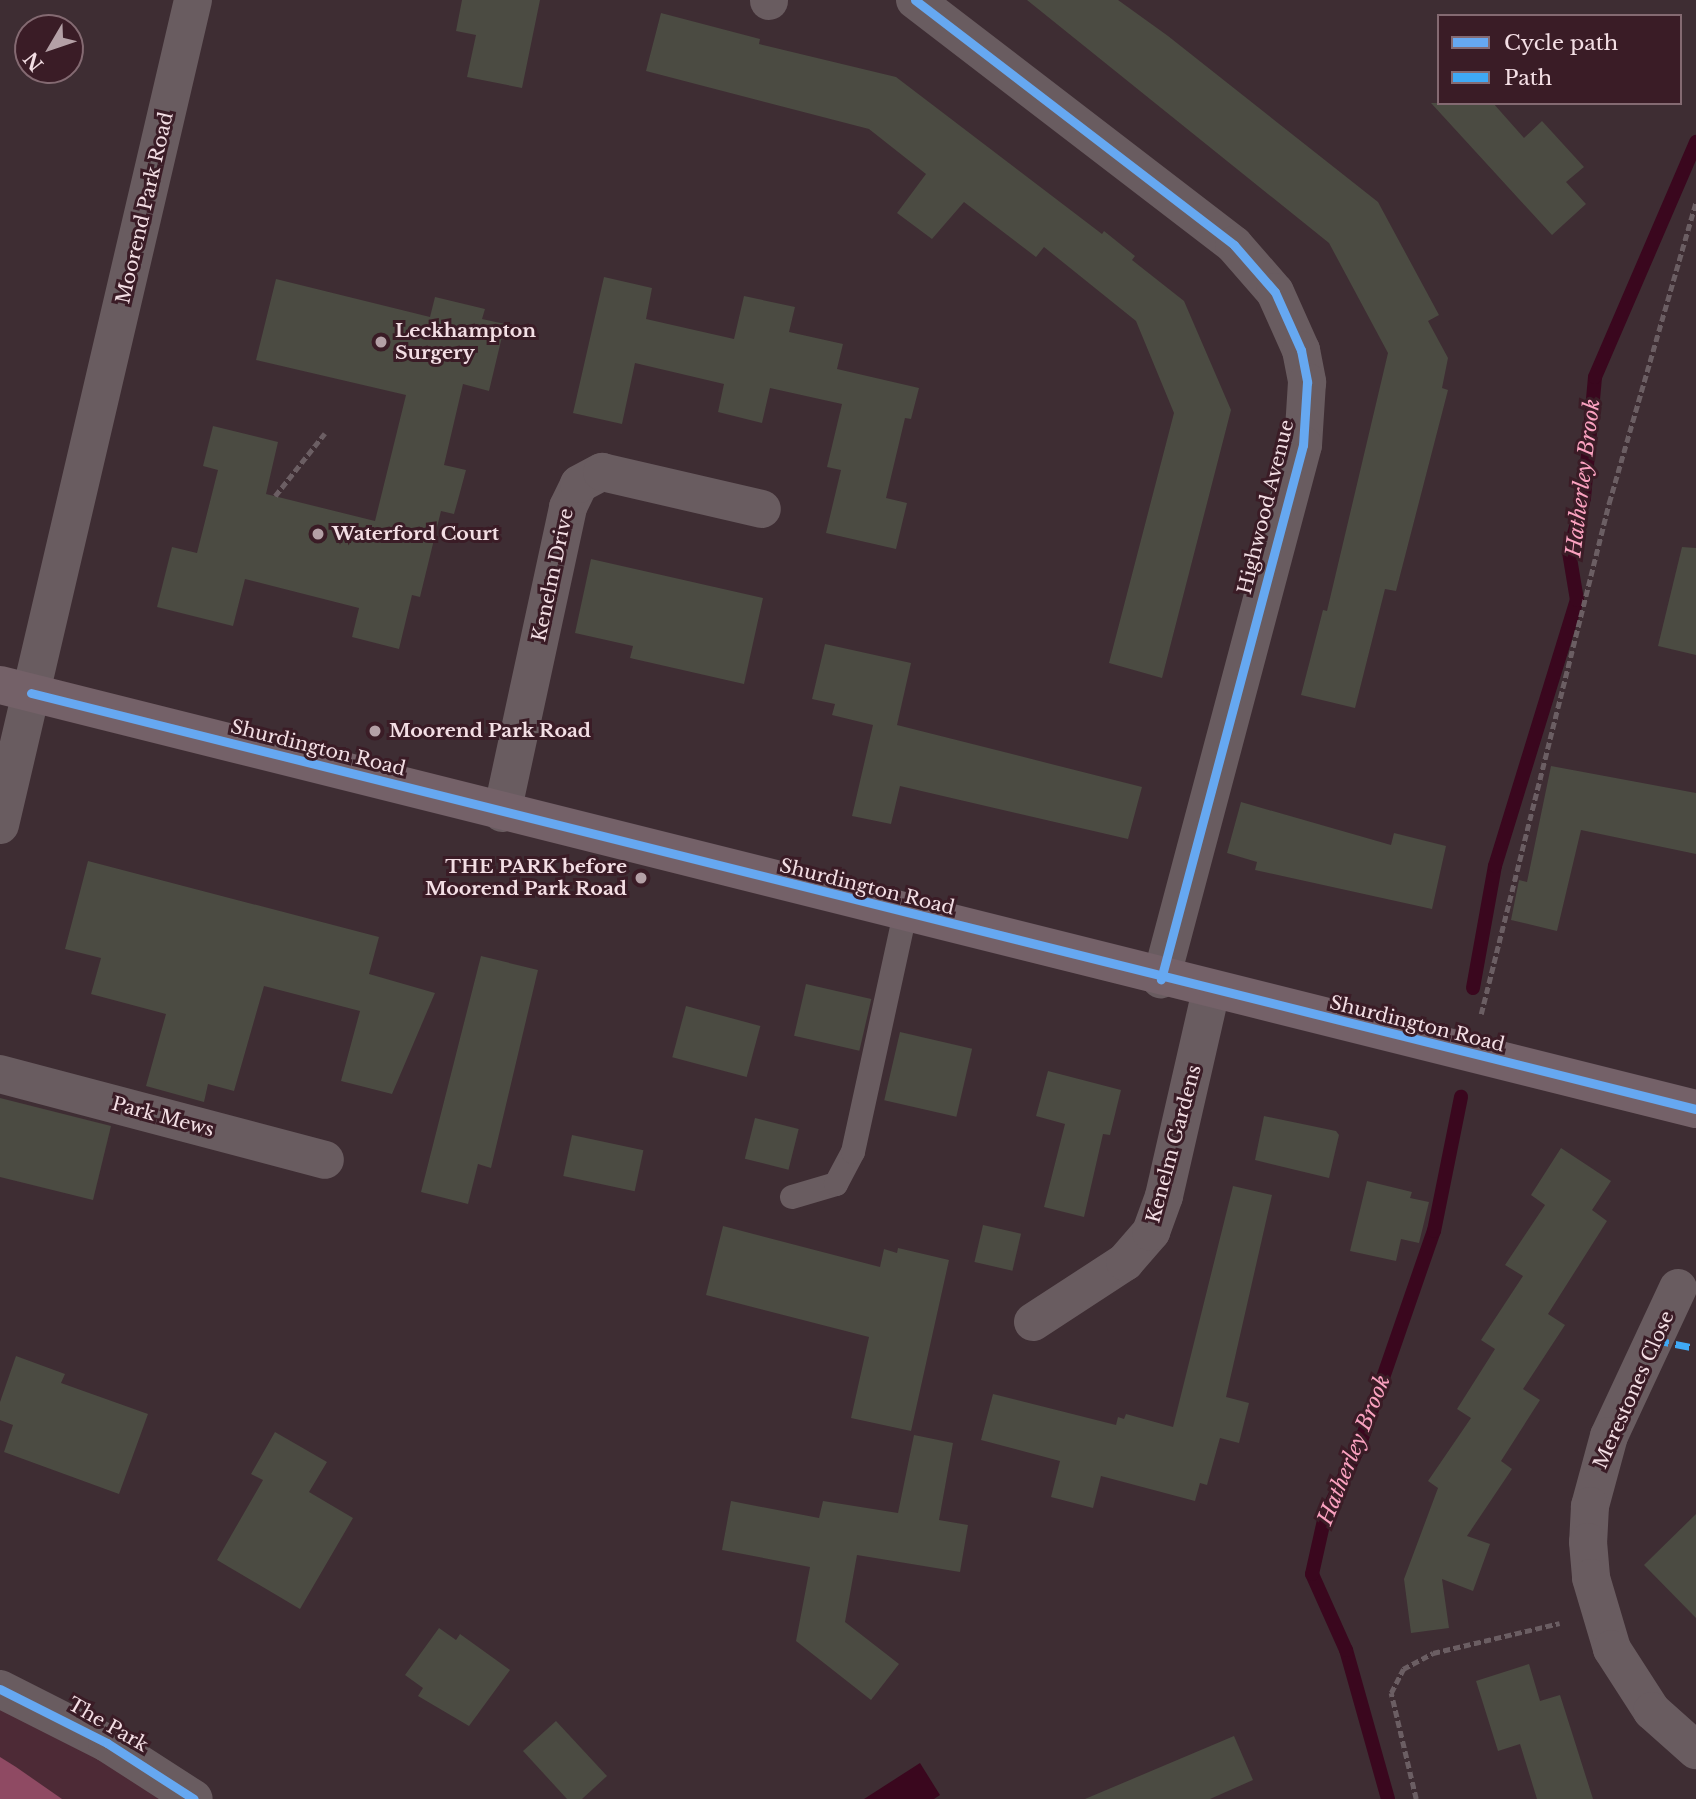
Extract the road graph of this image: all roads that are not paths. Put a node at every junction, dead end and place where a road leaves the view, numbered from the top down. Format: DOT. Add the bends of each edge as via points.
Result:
graph roads {
  1 [pos="193,0"];
  2 [pos="915,0"];
  3 [pos="762,509"];
  4 [pos="16,689"];
  5 [pos="502,813"];
  6 [pos="0,825"];
  7 [pos="905,914"];
  8 [pos="1161,979"];
  9 [pos="1211,991"];
  10 [pos="0,1074"];
  11 [pos="1696,1109"];
  12 [pos="325,1160"];
  13 [pos="792,1197"];
  14 [pos="1678,1288"];
  15 [pos="1033,1322"];
  16 [pos="0,1689"];
  17 [pos="1696,1751"];
  18 [pos="194,1799"];
  1 -- 4 [label="street, Moorend Park Road"];
  2 -- 8 [label="street, Highwood Avenue" via="1234,245 1275,292 1301,351 1307,382 1303,445"];
  3 -- 5 [label="street, Kenelm Drive" via="602,472 579,484 568,507"];
  4 -- 5 [label="main road, Shurdington Road"];
  4 -- 6 [label="street, Moorend Park Road"];
  5 -- 7 [label="main road, Shurdington Road"];
  7 -- 8 [label="main road, Shurdington Road"];
  7 -- 13 [label="lane" via="853,1152 836,1184"];
  8 -- 9 [label="main road, Shurdington Road"];
  9 -- 11 [label="main road, Shurdington Road"];
  9 -- 15 [label="street, Kenelm Gardens" via="1164,1196 1151,1231 1125,1262"];
  10 -- 12 [label="street, Park Mews"];
  14 -- 17 [label="street, Merestones Close" via="1597,1470 1588,1542 1599,1614 1629,1682 1652,1711"];
  16 -- 18 [label="street, The Park" via="107,1743"];
}
